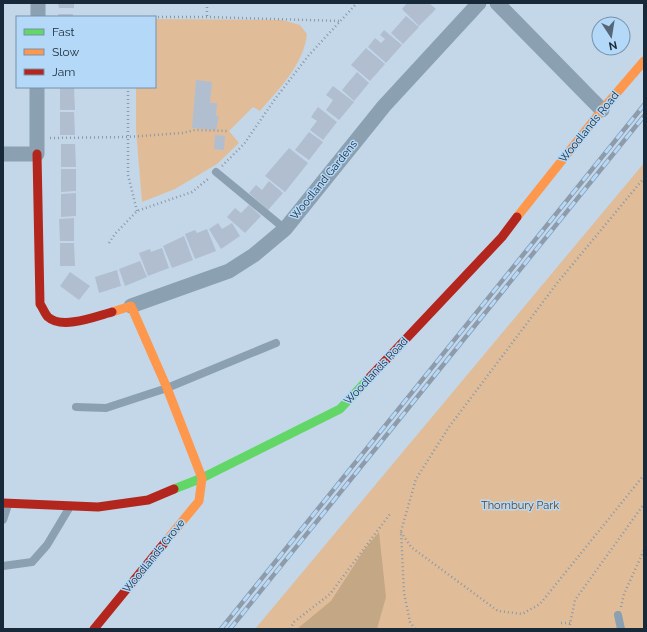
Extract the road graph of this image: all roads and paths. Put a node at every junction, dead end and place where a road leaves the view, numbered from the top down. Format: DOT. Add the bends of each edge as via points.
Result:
graph roads {
  1 [pos="38,3"];
  2 [pos="207,3"];
  3 [pos="357,3"];
  4 [pos="480,3"];
  5 [pos="496,3"];
  6 [pos="38,16"];
  7 [pos="156,17"];
  8 [pos="207,17"];
  9 [pos="340,21"];
  10 [pos="644,61"];
  11 [pos="37,88"];
  12 [pos="128,88"];
  13 [pos="602,110"];
  14 [pos="229,131"];
  15 [pos="128,137"];
  16 [pos="37,138"];
  17 [pos="3,154"];
  18 [pos="37,154"];
  19 [pos="216,172"];
  20 [pos="644,179"];
  21 [pos="137,211"];
  22 [pos="285,229"];
  23 [pos="109,244"];
  24 [pos="132,306"];
  25 [pos="276,343"];
  26 [pos="167,388"];
  27 [pos="76,407"];
  28 [pos="644,475"];
  29 [pos="202,478"];
  30 [pos="6,503"];
  31 [pos="644,504"];
  32 [pos="70,507"];
  33 [pos="390,514"];
  34 [pos="3,520"];
  35 [pos="401,531"];
  36 [pos="644,550"];
  37 [pos="3,566"];
  38 [pos="618,615"];
  39 [pos="561,622"];
  40 [pos="570,623"];
  41 [pos="94,629"];
  42 [pos="290,629"];
  43 [pos="415,629"];
  44 [pos="569,629"];
  45 [pos="621,629"];
  1 -- 6 [label="street"];
  2 -- 8 [label="path"];
  3 -- 9 [label="path"];
  4 -- 22 [label="street, Woodland Gardens" via="384,106"];
  5 -- 13 [label="street"];
  7 -- 8 [label="path"];
  8 -- 9 [label="path"];
  9 -- 19 [label="path" via="309,55 244,144"];
  10 -- 13 [label="street, Woodlands Road"];
  11 -- 16 [label="street, Woodland Gardens"];
  12 -- 15 [label="path"];
  13 -- 29 [label="street, Woodlands Road" via="502,237 340,409"];
  14 -- 15 [label="path" via="195,130"];
  15 -- 16 [label="path"];
  15 -- 21 [label="path" via="128,175"];
  16 -- 18 [label="street, Woodland Gardens"];
  17 -- 18 [label="street"];
  18 -- 24 [label="street, Woodland Gardens" via="40,304 49,318 65,323"];
  19 -- 21 [label="path" via="192,192"];
  19 -- 22 [label="lane"];
  20 -- 35 [label="path" via="558,282 449,427 416,479"];
  21 -- 23 [label="path"];
  22 -- 24 [label="street, Woodland Gardens" via="254,255 229,270"];
  24 -- 26 [label="street"];
  25 -- 26 [label="lane"];
  26 -- 27 [label="lane" via="106,408"];
  26 -- 29 [label="street"];
  28 -- 35 [label="path" via="540,604 522,614 498,611 411,547"];
  29 -- 32 [label="street, Woodlands Road" via="148,500 98,507"];
  29 -- 41 [label="street, Woodlands Grove" via="199,501"];
  30 -- 32 [label="street, Woodlands Road"];
  30 -- 34 [label="lane"];
  31 -- 40 [label="path" via="575,600"];
  32 -- 37 [label="lane" via="47,545 32,562"];
  33 -- 42 [label="path" via="330,594 294,622"];
  35 -- 43 [label="path" via="404,593 410,622"];
  36 -- 38 [label="path" via="624,594"];
  38 -- 45 [label="lane"];
  39 -- 40 [label="path"];
  40 -- 44 [label="path"];
}
